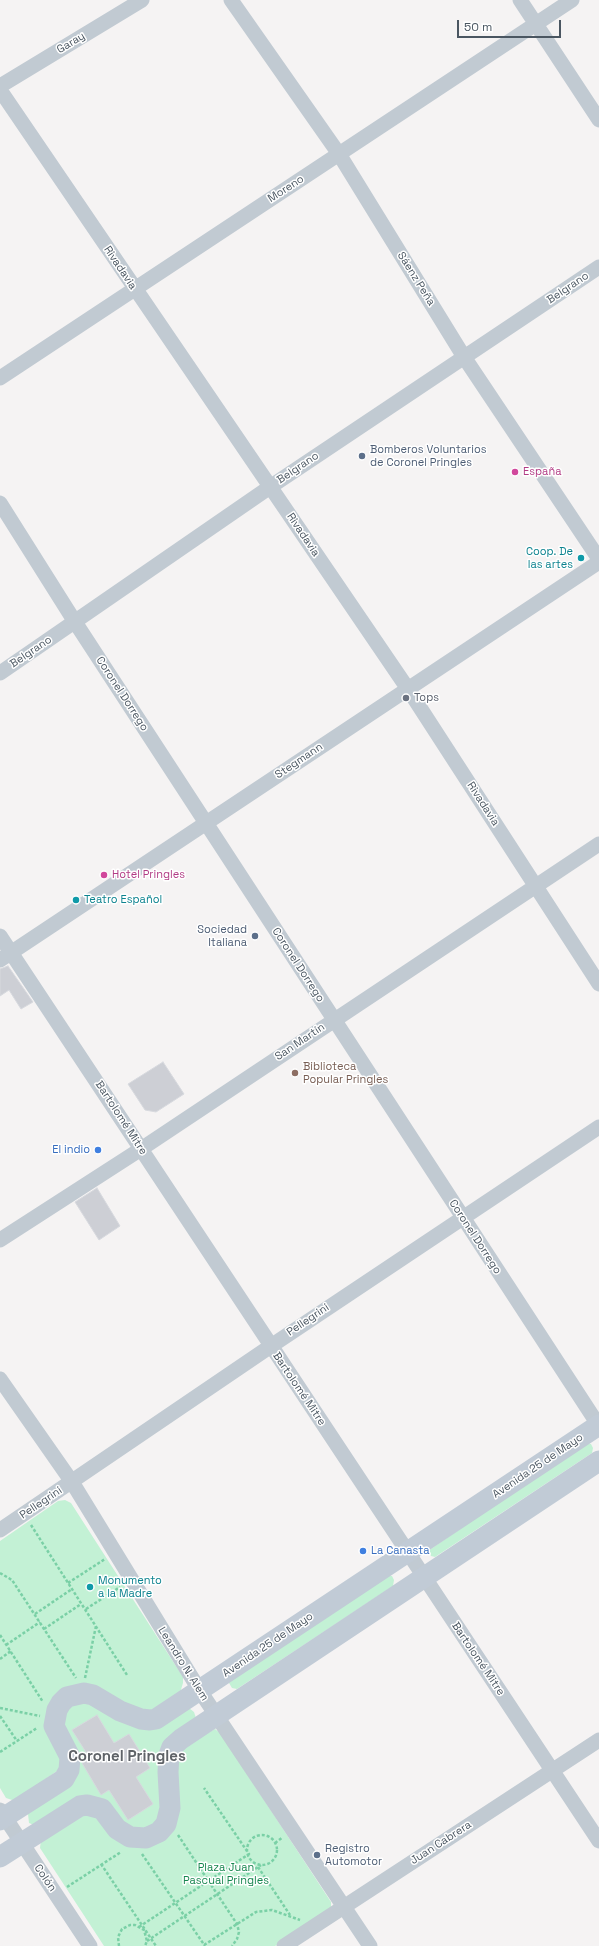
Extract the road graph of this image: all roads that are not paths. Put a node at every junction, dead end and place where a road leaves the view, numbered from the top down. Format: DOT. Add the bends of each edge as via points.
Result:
graph roads {
  1 [pos="142,0"];
  2 [pos="231,0"];
  3 [pos="520,0"];
  4 [pos="572,0"];
  5 [pos="536,24"];
  6 [pos="0,86"];
  7 [pos="0,90"];
  8 [pos="599,120"];
  9 [pos="339,154"];
  10 [pos="599,267"];
  11 [pos="134,289"];
  12 [pos="464,357"];
  13 [pos="0,378"];
  14 [pos="270,487"];
  15 [pos="0,504"];
  16 [pos="599,561"];
  17 [pos="75,622"];
  18 [pos="0,672"];
  19 [pos="408,688"];
  20 [pos="206,822"];
  21 [pos="599,844"];
  22 [pos="535,886"];
  23 [pos="0,936"];
  24 [pos="6,957"];
  25 [pos="599,984"];
  26 [pos="333,1020"];
  27 [pos="599,1127"];
  28 [pos="141,1149"];
  29 [pos="462,1217"];
  30 [pos="0,1240"];
  31 [pos="271,1346"];
  32 [pos="0,1379"];
  33 [pos="599,1425"];
  34 [pos="599,1460"];
  35 [pos="72,1482"];
  36 [pos="0,1530"];
  37 [pos="408,1552"];
  38 [pos="424,1577"];
  39 [pos="200,1691"];
  40 [pos="216,1715"];
  41 [pos="599,1740"];
  42 [pos="552,1771"];
  43 [pos="1,1816"];
  44 [pos="599,1841"];
  45 [pos="22,1842"];
  46 [pos="0,1857"];
  47 [pos="344,1906"];
  48 [pos="90,1946"];
  49 [pos="284,1946"];
  50 [pos="370,1946"];
  1 -- 6 [label="street, Garay"];
  2 -- 9 [label="street, Sáenz Peña"];
  3 -- 5 [label="street"];
  4 -- 5 [label="street, Moreno"];
  5 -- 8 [label="street"];
  5 -- 9 [label="street, Moreno"];
  7 -- 11 [label="street, Rivadavia"];
  9 -- 11 [label="street, Moreno"];
  9 -- 12 [label="street, Sáenz Peña"];
  10 -- 12 [label="street, Belgrano"];
  11 -- 13 [label="street, Moreno"];
  11 -- 14 [label="street, Rivadavia"];
  12 -- 14 [label="street, Belgrano"];
  12 -- 16 [label="street, Sáenz Peña"];
  14 -- 17 [label="street, Belgrano"];
  14 -- 19 [label="street, Rivadavia"];
  15 -- 17 [label="street, Coronel Dorrego"];
  16 -- 19 [label="street, Stegmann"];
  17 -- 18 [label="street, Belgrano"];
  17 -- 20 [label="street, Coronel Dorrego"];
  19 -- 20 [label="street, Stegmann"];
  19 -- 22 [label="street, Rivadavia"];
  20 -- 24 [label="street, Stegmann"];
  20 -- 26 [label="street, Coronel Dorrego"];
  21 -- 22 [label="street, San Martín"];
  22 -- 25 [label="street, Rivadavia"];
  22 -- 26 [label="street, San Martín"];
  23 -- 24 [label="street, Bartolomé Mitre"];
  24 -- 28 [label="street, Bartolomé Mitre"];
  26 -- 28 [label="street, San Martín"];
  26 -- 29 [label="street, Coronel Dorrego"];
  27 -- 29 [label="street, Pellegrini"];
  28 -- 30 [label="street, San Martín"];
  28 -- 31 [label="street, Bartolomé Mitre"];
  29 -- 31 [label="street, Pellegrini"];
  29 -- 33 [label="street, Coronel Dorrego"];
  31 -- 35 [label="street, Pellegrini"];
  31 -- 37 [label="street, Bartolomé Mitre"];
  32 -- 35 [label="street, Leandro N. Alem"];
  33 -- 37 [label="main road, Avenida 25 de Mayo"];
  34 -- 38 [label="main road"];
  35 -- 36 [label="street, Pellegrini"];
  35 -- 39 [label="street, Leandro N. Alem"];
  37 -- 38 [label="street, Bartolomé Mitre"];
  37 -- 39 [label="main road, Avenida 25 de Mayo"];
  38 -- 40 [label="main road"];
  38 -- 42 [label="street, Bartolomé Mitre"];
  39 -- 40 [label="street, Leandro N. Alem"];
  39 -- 43 [label="main road, Avenida 25 de Mayo" via="156,1719 150,1720 120,1711 93,1695 84,1693 67,1697 57,1710 54,1726 70,1757 69,1770 64,1779"];
  40 -- 45 [label="main road" via="172,1747 168,1763 170,1808 166,1824 159,1832 146,1838 130,1837 117,1829 102,1809 88,1805 80,1806"];
  40 -- 47 [label="street, Leandro N. Alem"];
  41 -- 42 [label="street, Juan Cabrera"];
  42 -- 44 [label="street, Bartolomé Mitre"];
  42 -- 47 [label="street, Juan Cabrera"];
  43 -- 45 [label="street, Colón"];
  45 -- 46 [label="main road"];
  45 -- 48 [label="street, Colón"];
  47 -- 49 [label="street, Juan Cabrera"];
  47 -- 50 [label="street, Leandro N. Alem"];
}
